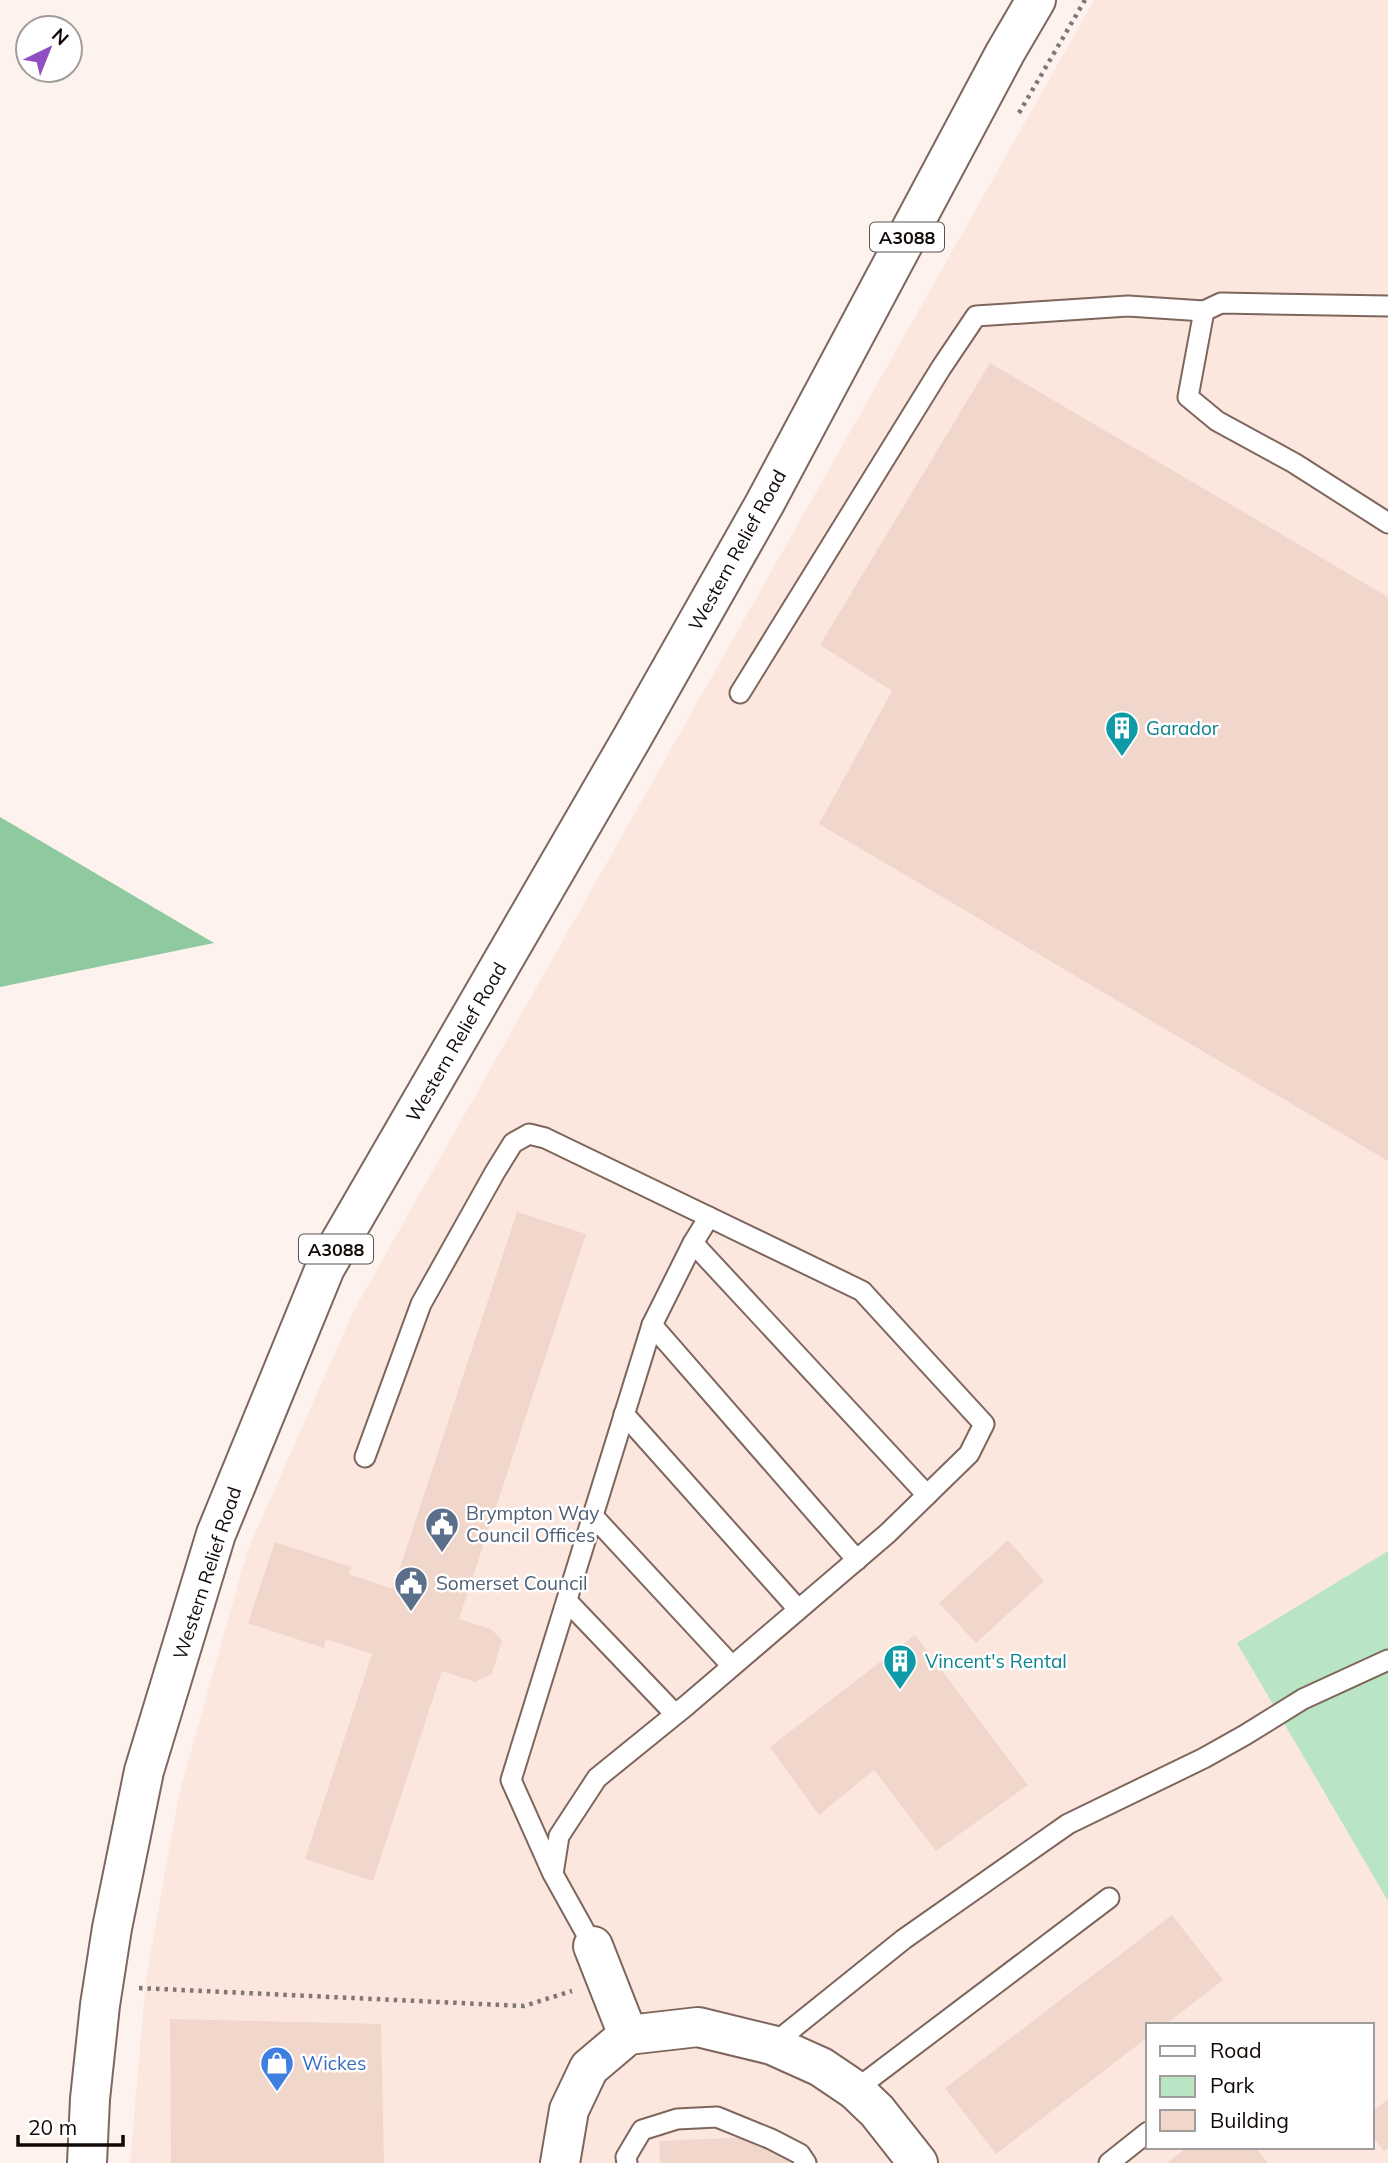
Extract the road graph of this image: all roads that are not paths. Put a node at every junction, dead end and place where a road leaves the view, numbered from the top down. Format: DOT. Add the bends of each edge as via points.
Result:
graph roads {
  1 [pos="1005,0"];
  2 [pos="1036,0"];
  3 [pos="1005,53"];
  4 [pos="1388,306"];
  5 [pos="1204,311"];
  6 [pos="1388,523"];
  7 [pos="740,693"];
  8 [pos="709,1217"];
  9 [pos="692,1243"];
  10 [pos="652,1325"];
  11 [pos="624,1414"];
  12 [pos="365,1457"];
  13 [pos="927,1495"];
  14 [pos="593,1516"];
  15 [pos="857,1560"];
  16 [pos="567,1601"];
  17 [pos="798,1609"];
  18 [pos="1388,1660"];
  19 [pos="732,1665"];
  20 [pos="675,1714"];
  21 [pos="553,1874"];
  22 [pos="1109,1898"];
  23 [pos="600,1963"];
  24 [pos="628,2035"];
  25 [pos="772,2045"];
  26 [pos="855,2090"];
  27 [pos="1146,2134"];
  28 [pos="87,2163"];
  29 [pos="560,2163"];
  30 [pos="627,2163"];
  31 [pos="806,2163"];
  32 [pos="918,2163"];
  33 [pos="1110,2163"];
  1 -- 3 [label="main road"];
  2 -- 3 [label="main road, Western Relief Road / A3088"];
  3 -- 28 [label="main road, Western Relief Road / A3088" via="758,515 325,1268 216,1534 144,1771 100,2005"];
  4 -- 5 [label="lane" via="1221,303"];
  5 -- 6 [label="lane" via="1188,397 1217,421"];
  5 -- 7 [label="lane" via="1128,306 976,316"];
  8 -- 9 [label="lane"];
  8 -- 12 [label="lane" via="545,1138 529,1134 513,1143 421,1304"];
  8 -- 13 [label="lane" via="862,1292 984,1424 970,1454"];
  9 -- 10 [label="lane"];
  9 -- 13 [label="lane"];
  10 -- 11 [label="lane"];
  10 -- 15 [label="lane"];
  11 -- 14 [label="lane"];
  11 -- 17 [label="lane"];
  13 -- 15 [label="lane"];
  14 -- 16 [label="lane"];
  14 -- 19 [label="lane"];
  15 -- 17 [label="lane"];
  16 -- 20 [label="lane"];
  16 -- 21 [label="lane" via="511,1780"];
  17 -- 19 [label="lane"];
  18 -- 25 [label="lane" via="1303,1699 1204,1758 1068,1824 904,1939"];
  19 -- 20 [label="lane"];
  20 -- 21 [label="lane" via="597,1777 559,1836"];
  21 -- 23 [label="lane"];
  22 -- 26 [label="lane"];
  23 -- 24 [label="main road"];
  24 -- 25 [label="main road" via="698,2027"];
  24 -- 29 [label="main road" via="589,2068 569,2110"];
  25 -- 26 [label="main road" via="821,2067"];
  26 -- 32 [label="main road"];
  27 -- 33 [label="lane"];
  30 -- 31 [label="lane" via="642,2130 677,2119 717,2117 771,2139 800,2154"];
}
